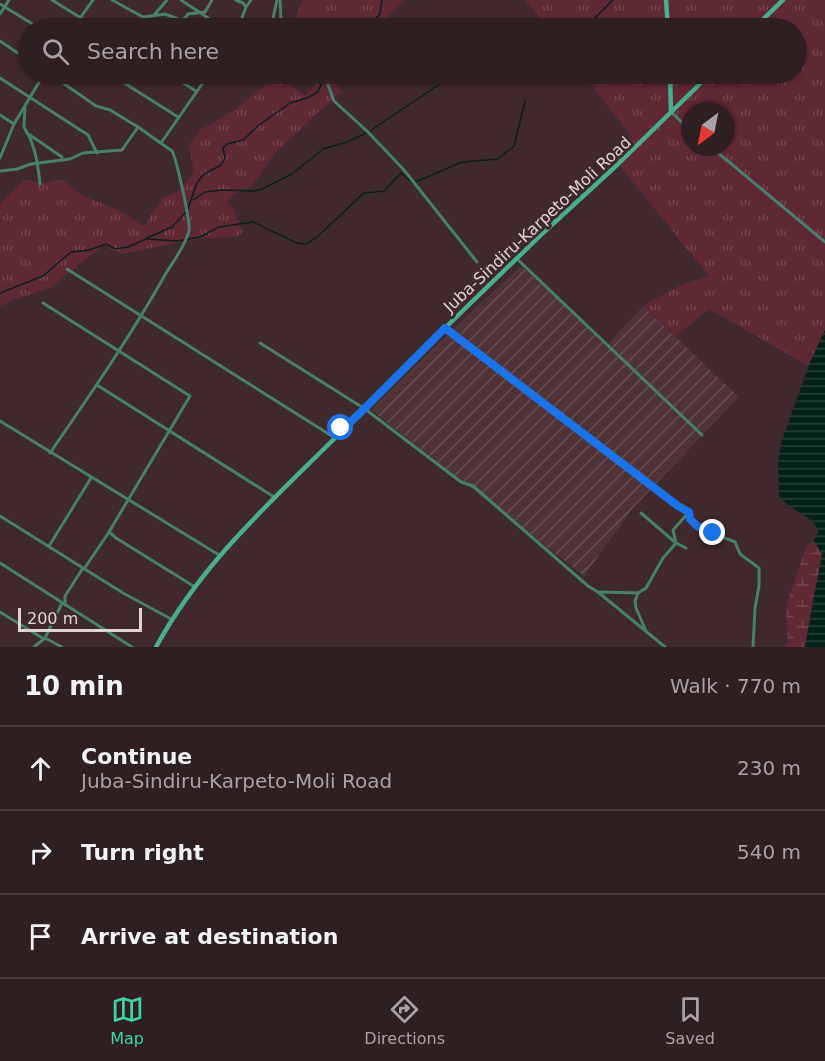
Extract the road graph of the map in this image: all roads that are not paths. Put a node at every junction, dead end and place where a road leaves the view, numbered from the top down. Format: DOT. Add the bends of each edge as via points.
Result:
graph roads {
  1 [pos="9,0"];
  2 [pos="52,0"];
  3 [pos="93,0"];
  4 [pos="112,0"];
  5 [pos="167,0"];
  6 [pos="181,0"];
  7 [pos="212,0"];
  8 [pos="236,0"];
  9 [pos="251,0"];
  10 [pos="279,0"];
  11 [pos="666,0"];
  12 [pos="783,0"];
  13 [pos="2,5"];
  14 [pos="246,7"];
  15 [pos="67,9"];
  16 [pos="201,12"];
  17 [pos="0,14"];
  18 [pos="155,14"];
  19 [pos="143,16"];
  20 [pos="23,18"];
  21 [pos="80,18"];
  22 [pos="175,18"];
  23 [pos="185,18"];
  24 [pos="209,18"];
  25 [pos="242,18"];
  26 [pos="274,18"];
  27 [pos="281,18"];
  28 [pos="667,18"];
  29 [pos="764,18"];
  30 [pos="0,41"];
  31 [pos="18,53"];
  32 [pos="0,78"];
  33 [pos="39,84"];
  34 [pos="64,84"];
  35 [pos="126,84"];
  36 [pos="184,84"];
  37 [pos="201,84"];
  38 [pos="328,84"];
  39 [pos="671,84"];
  40 [pos="700,84"];
  41 [pos="196,91"];
  42 [pos="30,96"];
  43 [pos="25,104"];
  44 [pos="672,112"];
  45 [pos="0,115"];
  46 [pos="178,117"];
  47 [pos="681,121"];
  48 [pos="14,124"];
  49 [pos="138,127"];
  50 [pos="27,133"];
  51 [pos="160,143"];
  52 [pos="97,153"];
  53 [pos="722,156"];
  54 [pos="0,158"];
  55 [pos="65,159"];
  56 [pos="38,163"];
  57 [pos="0,171"];
  58 [pos="40,184"];
  59 [pos="825,242"];
  60 [pos="517,259"];
  61 [pos="477,262"];
  62 [pos="68,269"];
  63 [pos="43,303"];
  64 [pos="141,315"];
  65 [pos="445,328"];
  66 [pos="260,343"];
  67 [pos="119,350"];
  68 [pos="97,385"];
  69 [pos="365,409"];
  70 [pos="0,421"];
  71 [pos="169,430"];
  72 [pos="702,435"];
  73 [pos="335,438"];
  74 [pos="50,453"];
  75 [pos="91,478"];
  76 [pos="274,497"];
  77 [pos="128,500"];
  78 [pos="689,512"];
  79 [pos="641,513"];
  80 [pos="0,516"];
  81 [pos="109,532"];
  82 [pos="676,543"];
  83 [pos="49,546"];
  84 [pos="686,548"];
  85 [pos="219,555"];
  86 [pos="0,563"];
  87 [pos="84,568"];
  88 [pos="195,587"];
  89 [pos="598,592"];
  90 [pos="638,593"];
  91 [pos="64,604"];
  92 [pos="0,612"];
  93 [pos="173,620"];
  94 [pos="646,631"];
  95 [pos="44,639"];
  96 [pos="34,647"];
  97 [pos="62,647"];
  98 [pos="132,647"];
  99 [pos="156,647"];
  100 [pos="665,647"];
  101 [pos="753,647"];
  1 -- 13 [label="street"];
  2 -- 21 [label="street"];
  3 -- 21 [label="street"];
  4 -- 19 [label="street"];
  5 -- 18 [label="street"];
  6 -- 16 [label="street"];
  7 -- 16 [label="street"];
  8 -- 14 [label="street"];
  9 -- 14 [label="street"];
  10 -- 26 [label="street"];
  10 -- 27 [label="street"];
  11 -- 28 [label="main road"];
  12 -- 29 [label="main road"];
  13 -- 17 [label="street"];
  13 -- 20 [label="street"];
  14 -- 25 [label="street"];
  15 -- 21 [label="street"];
  16 -- 23 [label="street"];
  16 -- 24 [label="street"];
  18 -- 19 [label="street"];
  18 -- 22 [label="street"];
  30 -- 31 [label="street"];
  32 -- 42 [label="street"];
  33 -- 42 [label="street"];
  34 -- 49 [label="street" via="96,106 111,110"];
  35 -- 46 [label="street"];
  36 -- 41 [label="street"];
  37 -- 41 [label="street"];
  38 -- 61 [label="street" via="334,101 404,170"];
  39 -- 44 [label="main road"];
  40 -- 44 [label="main road, Juba-Sindiru-Karpeto-Moli Road"];
  41 -- 46 [label="street"];
  42 -- 43 [label="street"];
  42 -- 52 [label="street" via="87,135"];
  43 -- 48 [label="street"];
  43 -- 50 [label="street"];
  44 -- 47 [label="street"];
  44 -- 60 [label="main road, Juba-Sindiru-Karpeto-Moli Road"];
  45 -- 48 [label="street"];
  46 -- 51 [label="street"];
  48 -- 54 [label="street"];
  49 -- 51 [label="street"];
  49 -- 52 [label="street" via="122,150"];
  50 -- 55 [label="street"];
  50 -- 56 [label="street"];
  51 -- 64 [label="street" via="176,156 189,233"];
  52 -- 55 [label="street"];
  53 -- 59 [label="street"];
  55 -- 56 [label="street"];
  56 -- 57 [label="street"];
  56 -- 58 [label="street"];
  60 -- 65 [label="main road, Juba-Sindiru-Karpeto-Moli Road"];
  60 -- 72 [label="street"];
  62 -- 64 [label="street"];
  63 -- 67 [label="street"];
  64 -- 67 [label="street"];
  64 -- 73 [label="street"];
  65 -- 69 [label="main road, Juba-Sindiru-Karpeto-Moli Road"];
  65 -- 78 [label="street"];
  66 -- 69 [label="street"];
  67 -- 68 [label="street"];
  67 -- 71 [label="street" via="190,396"];
  68 -- 71 [label="street"];
  68 -- 74 [label="street"];
  69 -- 73 [label="main road, Juba-Sindiru-Karpeto-Moli Road" via="341,428"];
  69 -- 89 [label="street" via="461,482 473,486"];
  70 -- 74 [label="street"];
  71 -- 76 [label="street"];
  71 -- 77 [label="street"];
  73 -- 76 [label="main road, Juba-Sindiru-Karpeto-Moli Road"];
  74 -- 75 [label="street"];
  75 -- 77 [label="street"];
  75 -- 83 [label="street"];
  76 -- 85 [label="main road, Juba-Sindiru-Karpeto-Moli Road"];
  77 -- 81 [label="street"];
  77 -- 85 [label="street"];
  78 -- 82 [label="street" via="673,530"];
  78 -- 101 [label="street" via="697,526 734,541 740,554 759,568"];
  79 -- 82 [label="street"];
  80 -- 83 [label="street"];
  81 -- 87 [label="street"];
  81 -- 88 [label="street"];
  82 -- 84 [label="street"];
  82 -- 90 [label="street" via="646,588"];
  83 -- 87 [label="street"];
  85 -- 88 [label="main road, Juba-Sindiru-Karpeto-Moli Road"];
  86 -- 91 [label="street"];
  87 -- 91 [label="street" via="68,590"];
  87 -- 93 [label="street"];
  88 -- 93 [label="main road, Juba-Sindiru-Karpeto-Moli Road"];
  89 -- 90 [label="street"];
  89 -- 94 [label="street"];
  90 -- 94 [label="street" via="636,608"];
  91 -- 95 [label="street"];
  91 -- 98 [label="street"];
  92 -- 95 [label="street"];
  93 -- 99 [label="main road, Juba-Sindiru-Karpeto-Moli Road"];
  94 -- 100 [label="street"];
  95 -- 96 [label="street"];
  95 -- 97 [label="street"];
}
